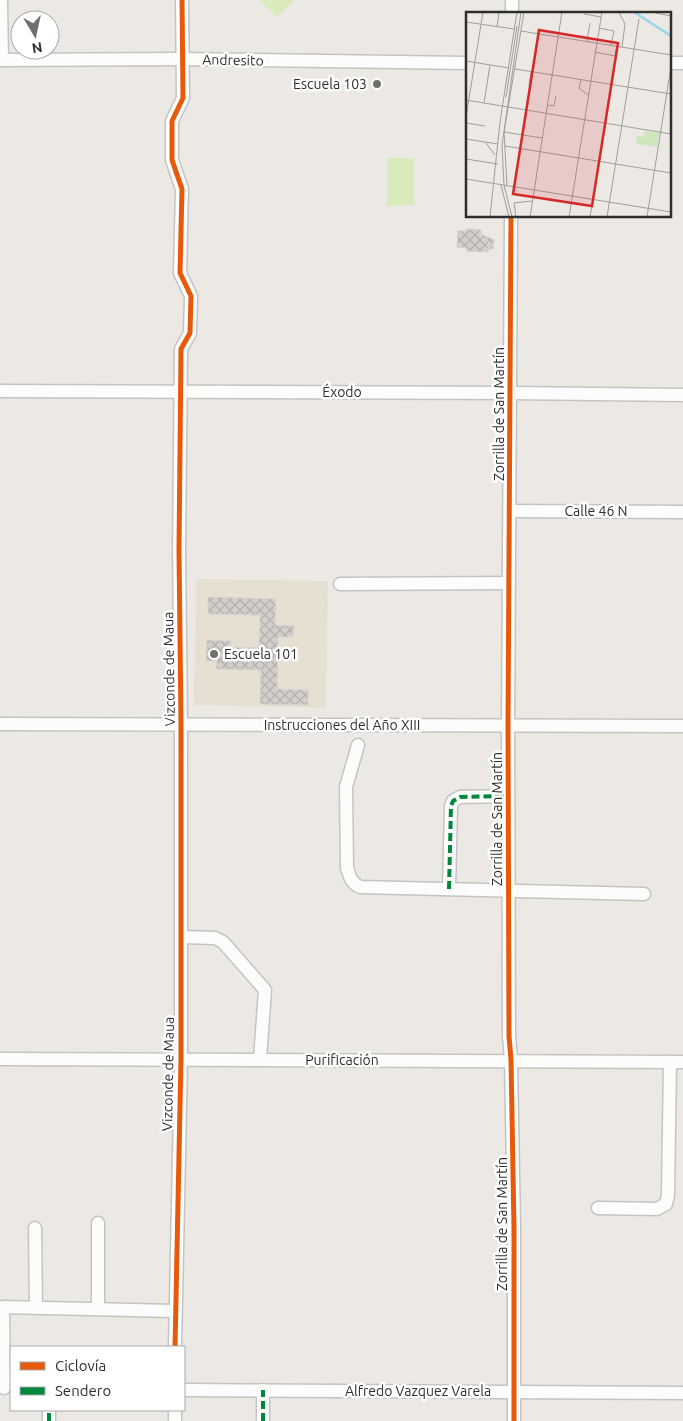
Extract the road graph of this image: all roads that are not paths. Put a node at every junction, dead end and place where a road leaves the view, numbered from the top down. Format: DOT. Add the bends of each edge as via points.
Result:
graph roads {
  1 [pos="2,0"];
  2 [pos="182,0"];
  3 [pos="182,59"];
  4 [pos="1,60"];
  5 [pos="466,63"];
  6 [pos="670,63"];
  7 [pos="683,63"];
  8 [pos="511,218"];
  9 [pos="0,391"];
  10 [pos="181,392"];
  11 [pos="511,393"];
  12 [pos="683,395"];
  13 [pos="510,511"];
  14 [pos="683,512"];
  15 [pos="510,583"];
  16 [pos="340,584"];
  17 [pos="0,724"];
  18 [pos="181,724"];
  19 [pos="508,725"];
  20 [pos="683,726"];
  21 [pos="358,746"];
  22 [pos="508,796"];
  23 [pos="448,889"];
  24 [pos="508,892"];
  25 [pos="644,894"];
  26 [pos="181,937"];
  27 [pos="0,1059"];
  28 [pos="181,1059"];
  29 [pos="260,1059"];
  30 [pos="511,1060"];
  31 [pos="670,1062"];
  32 [pos="683,1062"];
  33 [pos="598,1208"];
  34 [pos="98,1223"];
  35 [pos="35,1228"];
  36 [pos="36,1308"];
  37 [pos="98,1309"];
  38 [pos="175,1311"];
  39 [pos="175,1346"];
  40 [pos="5,1388"];
  41 [pos="185,1390"];
  42 [pos="263,1390"];
  43 [pos="514,1391"];
  44 [pos="683,1393"];
  45 [pos="263,1421"];
  46 [pos="514,1421"];
  1 -- 4 [label="street"];
  2 -- 3 [label="street, Vizconde de Maua"];
  3 -- 4 [label="street, Andresito"];
  3 -- 5 [label="street, Andresito"];
  3 -- 10 [label="street, Vizconde de Maua" via="183,98 172,121 172,160 182,189 180,273 191,296 190,333 181,349"];
  6 -- 7 [label="street"];
  8 -- 11 [label="street, Zorrilla de San Martín"];
  9 -- 10 [label="street, Éxodo"];
  10 -- 11 [label="street, Éxodo"];
  10 -- 18 [label="street, Vizconde de Maua"];
  11 -- 12 [label="street, Éxodo"];
  11 -- 13 [label="street, Zorrilla de San Martín"];
  13 -- 14 [label="street, Calle 46 N"];
  13 -- 15 [label="street, Zorrilla de San Martín"];
  15 -- 16 [label="street"];
  15 -- 19 [label="street, Zorrilla de San Martín"];
  17 -- 18 [label="street, Instrucciones del Año XIII"];
  18 -- 19 [label="street, Instrucciones del Año XIII"];
  18 -- 26 [label="street, Vizconde de Maua"];
  19 -- 20 [label="street, Instrucciones del Año XIII"];
  19 -- 22 [label="street, Zorrilla de San Martín"];
  21 -- 23 [label="street" via="346,787 347,868 351,881 360,887"];
  22 -- 23 [label="street" via="460,796 453,801"];
  22 -- 24 [label="street, Zorrilla de San Martín"];
  23 -- 24 [label="street"];
  24 -- 25 [label="street"];
  24 -- 30 [label="street, Zorrilla de San Martín"];
  26 -- 28 [label="street, Vizconde de Maua"];
  26 -- 29 [label="street" via="215,938 223,942 265,990"];
  27 -- 28 [label="street, Purificación"];
  28 -- 29 [label="street, Purificación"];
  28 -- 38 [label="street, Vizconde de Maua"];
  29 -- 30 [label="street, Purificación"];
  30 -- 31 [label="street, Purificación"];
  30 -- 43 [label="street, Zorrilla de San Martín"];
  31 -- 32 [label="street, Purificación"];
  31 -- 33 [label="street" via="666,1204 657,1209"];
  34 -- 37 [label="street"];
  35 -- 36 [label="street"];
  36 -- 37 [label="street"];
  36 -- 40 [label="street" via="3,1307"];
  37 -- 38 [label="street"];
  38 -- 39 [label="street, Vizconde de Maua"];
  41 -- 42 [label="street, Alfredo Vazquez Varela"];
  42 -- 43 [label="street, Alfredo Vazquez Varela"];
  42 -- 45 [label="street"];
  43 -- 44 [label="street, Alfredo Vazquez Varela"];
  43 -- 46 [label="street, Zorrilla de San Martín"];
}
